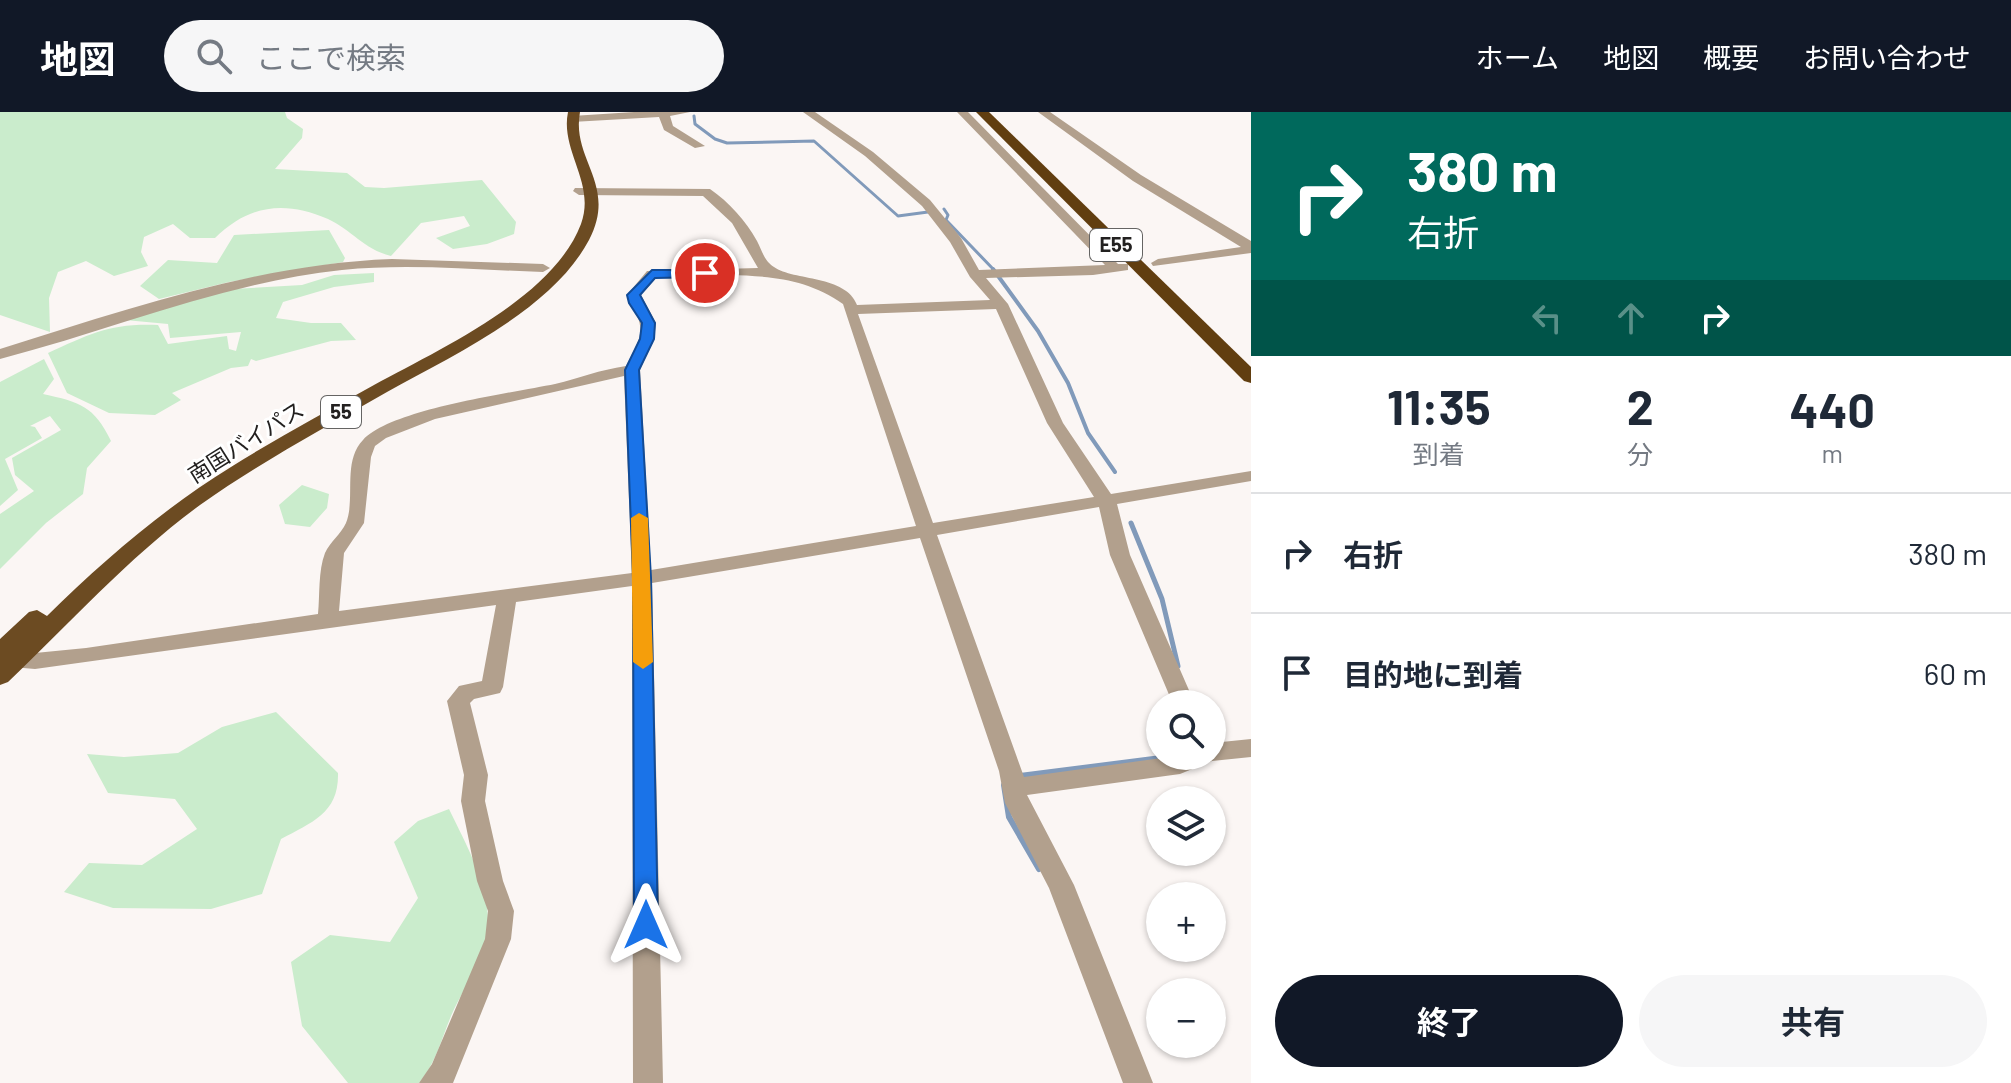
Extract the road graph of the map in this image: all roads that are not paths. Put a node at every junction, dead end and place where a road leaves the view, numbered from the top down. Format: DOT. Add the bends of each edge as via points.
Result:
graph roads {
  1 [pos="685,112"];
  2 [pos="808,112"];
  3 [pos="962,112"];
  4 [pos="982,112"];
  5 [pos="1043,112"];
  6 [pos="669,113"];
  7 [pos="569,114"];
  8 [pos="699,146"];
  9 [pos="586,190"];
  10 [pos="1251,248"];
  11 [pos="1158,263"];
  12 [pos="543,268"];
  13 [pos="771,272"];
  14 [pos="975,274"];
  15 [pos="1001,304"];
  16 [pos="849,309"];
  17 [pos="0,354"];
  18 [pos="632,370"];
  19 [pos="1251,377"];
  20 [pos="1251,476"];
  21 [pos="1107,502"];
  22 [pos="926,531"];
  23 [pos="642,578"];
  24 [pos="507,597"];
  25 [pos="328,620"];
  26 [pos="4,662"];
  27 [pos="1178,690"];
  28 [pos="1251,748"];
  29 [pos="1226,751"];
  30 [pos="1146,769"];
  31 [pos="1014,780"];
  32 [pos="434,1083"];
  33 [pos="648,1083"];
  34 [pos="1138,1083"];
  1 -- 6 [label="street"];
  2 -- 14 [label="street" via="926,203"];
  3 -- 14 [label="street" via="1121,267"];
  4 -- 19 [label="highway, E55"];
  5 -- 10 [label="street"];
  6 -- 7 [label="street"];
  6 -- 8 [label="street" via="668,128"];
  7 -- 9 [label="highway"];
  9 -- 12 [label="highway, 南国バイパス / 55" via="574,225"];
  9 -- 13 [label="street" via="706,192 720,202 749,239 758,262"];
  9 -- 26 [label="highway, 南国バイパス / 55" via="593,207 578,243 534,295 250,465 155,529"];
  10 -- 11 [label="street"];
  12 -- 17 [label="street" via="364,264 298,272 212,289"];
  12 -- 26 [label="highway, 南国バイパス / 55" via="484,317 302,420 184,495 107,556"];
  13 -- 16 [label="street" via="829,289 850,303"];
  13 -- 18 [label="street" via="652,274 634,295 649,323"];
  14 -- 15 [label="street"];
  15 -- 16 [label="street"];
  15 -- 21 [label="street" via="1055,423"];
  16 -- 22 [label="street"];
  18 -- 23 [label="street"];
  18 -- 25 [label="street" via="507,396 380,434 362,457 355,523 335,552"];
  20 -- 21 [label="street"];
  21 -- 22 [label="street"];
  21 -- 27 [label="street" via="1120,555"];
  22 -- 23 [label="street"];
  22 -- 31 [label="street"];
  23 -- 24 [label="street"];
  23 -- 33 [label="street"];
  24 -- 25 [label="street"];
  24 -- 32 [label="street" via="492,687 467,692 458,701 476,775 473,801 501,911 498,939"];
  25 -- 26 [label="street" via="86,656"];
  28 -- 29 [label="street"];
  30 -- 31 [label="street"];
  31 -- 34 [label="street" via="1017,803 1061,885"];
}
